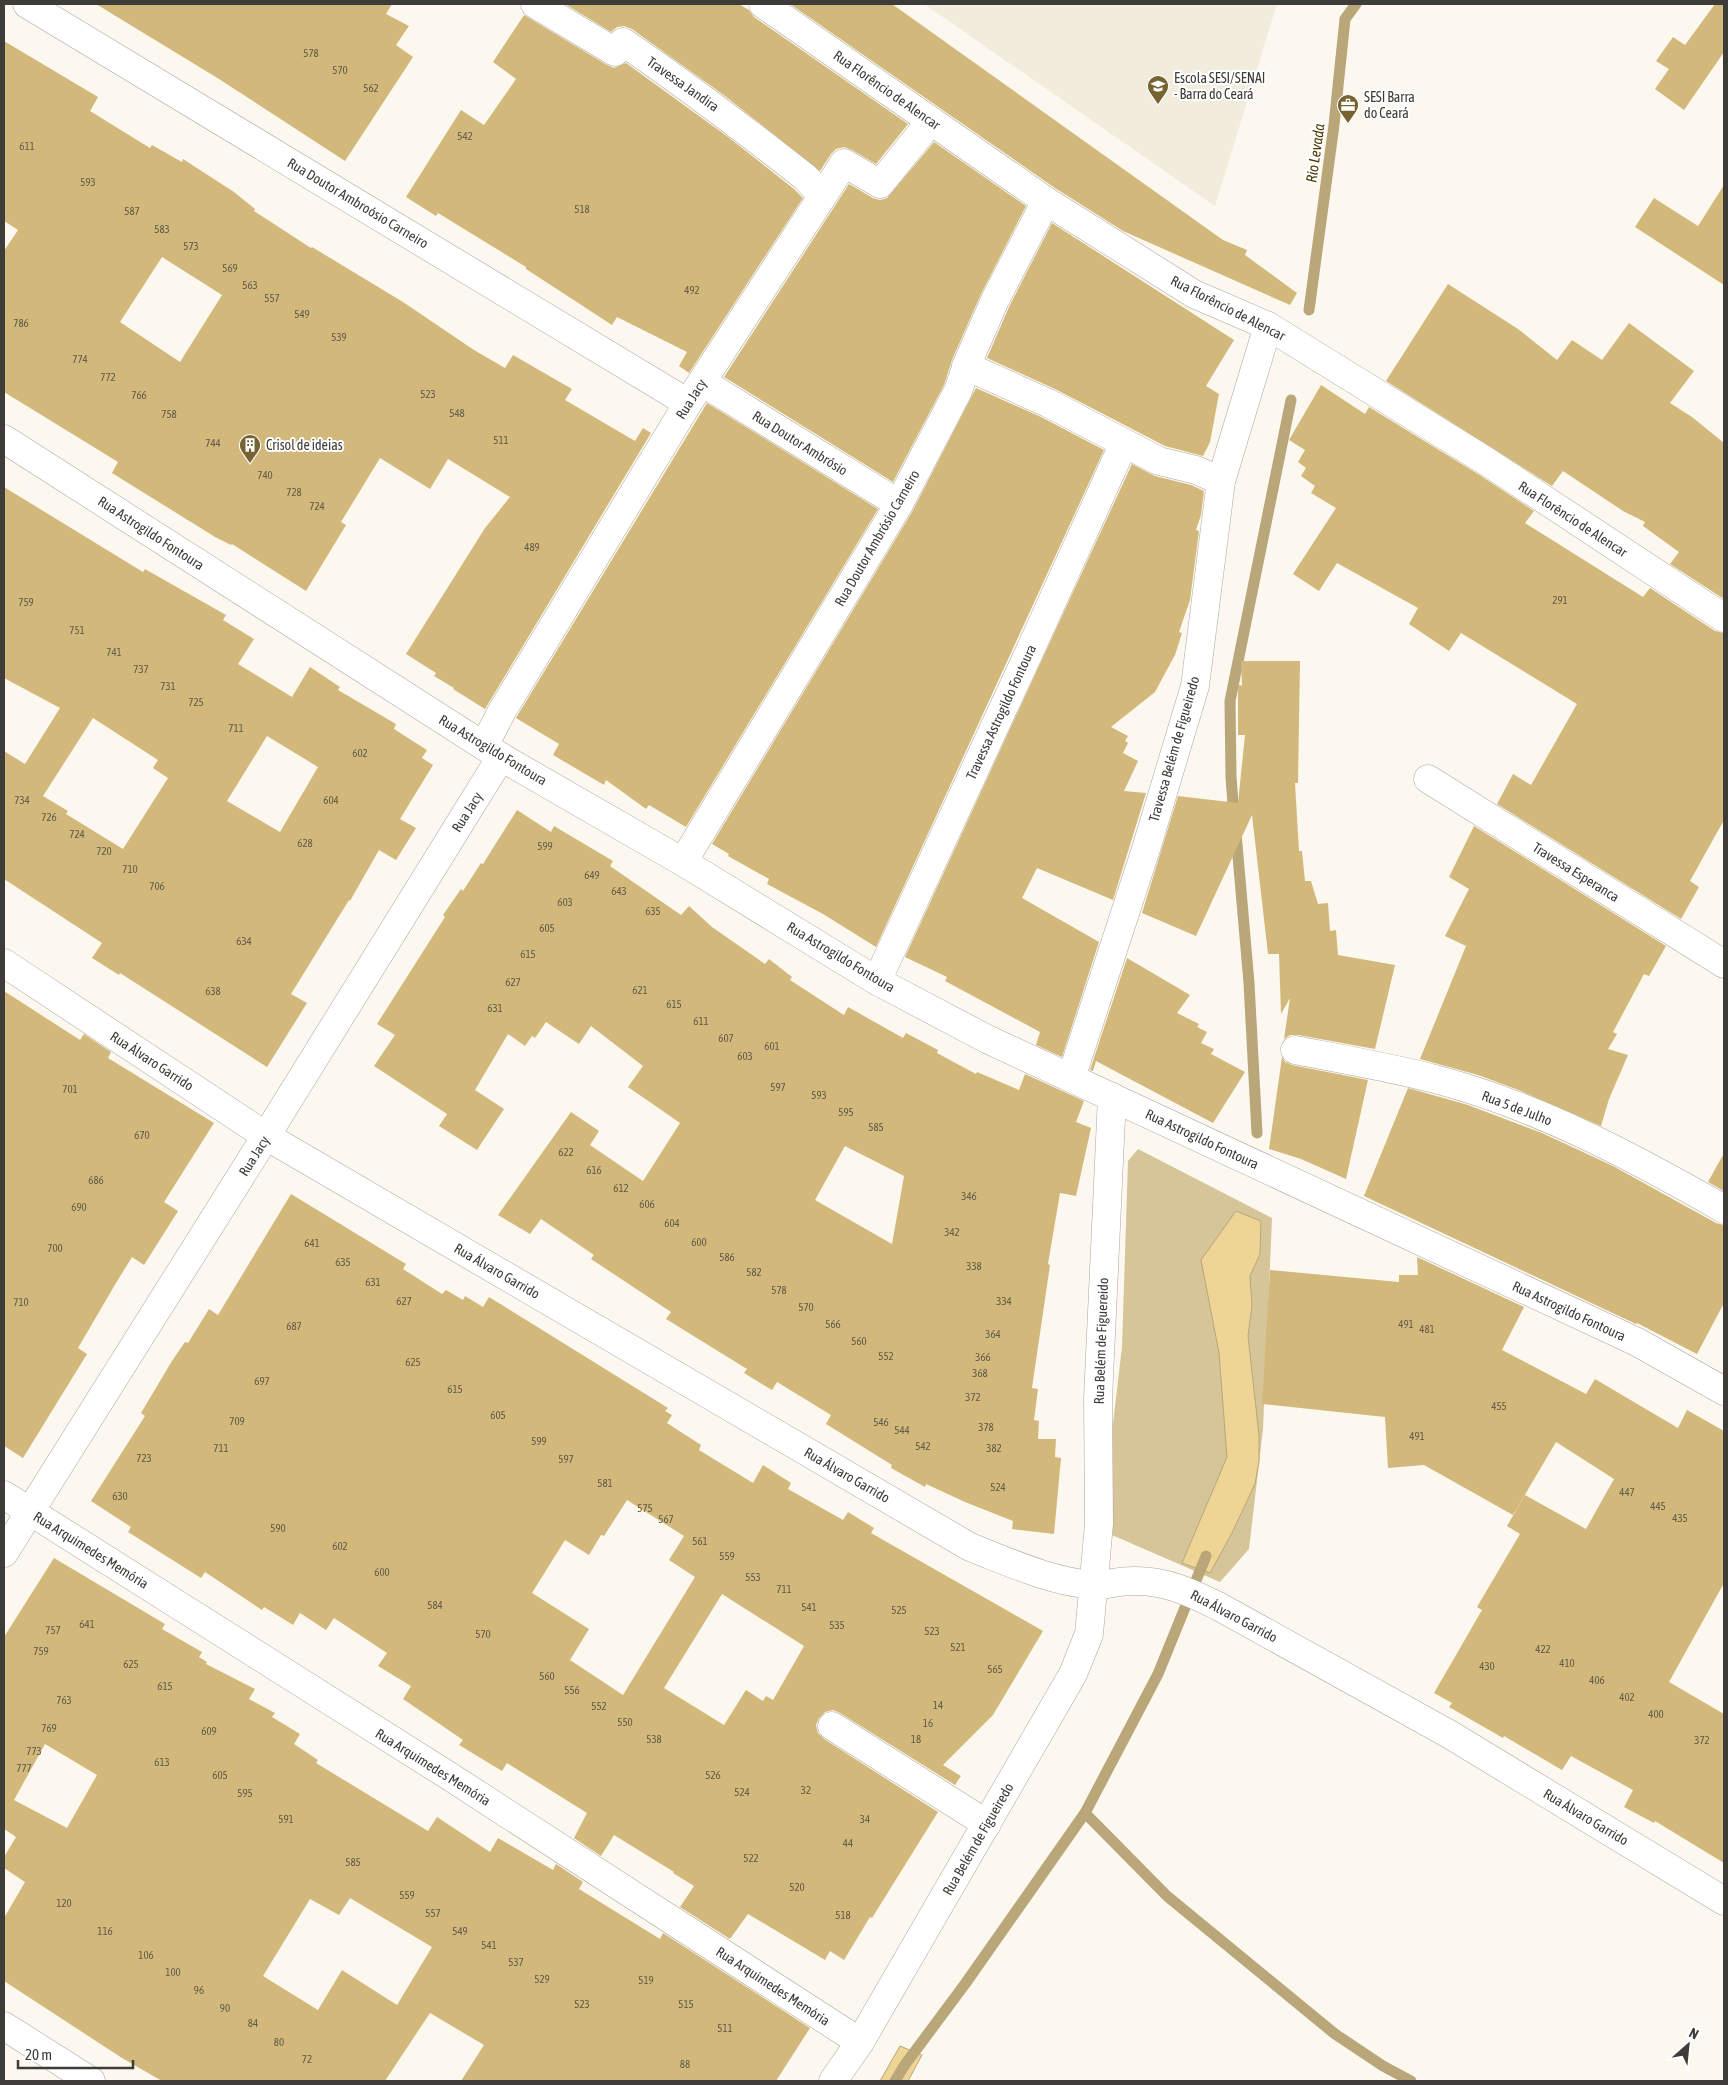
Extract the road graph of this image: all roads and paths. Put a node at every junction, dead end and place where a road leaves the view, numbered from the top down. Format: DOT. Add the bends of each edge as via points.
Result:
graph roads {
  1 [pos="27,4"];
  2 [pos="535,4"];
  3 [pos="763,4"];
  4 [pos="931,121"];
  5 [pos="820,198"];
  6 [pos="1046,202"];
  7 [pos="1268,326"];
  8 [pos="966,366"];
  9 [pos="695,392"];
  10 [pos="4,439"];
  11 [pos="1124,443"];
  12 [pos="1221,481"];
  13 [pos="899,504"];
  14 [pos="1724,618"];
  15 [pos="492,751"];
  16 [pos="1428,779"];
  17 [pos="683,862"];
  18 [pos="4,963"];
  19 [pos="1724,964"];
  20 [pos="878,981"];
  21 [pos="1294,1050"];
  22 [pos="1071,1078"];
  23 [pos="1112,1098"];
  24 [pos="266,1136"];
  25 [pos="1724,1209"];
  26 [pos="1724,1391"];
  27 [pos="4,1495"];
  28 [pos="29,1511"];
  29 [pos="4,1554"];
  30 [pos="1094,1585"];
  31 [pos="832,1726"];
  32 [pos="987,1824"];
  33 [pos="1724,1901"];
  34 [pos="4,2026"];
  35 [pos="860,2042"];
  36 [pos="91,2081"];
  37 [pos="833,2081"];
  1 -- 9 [label="street, Rua Doutor Ambroósio Carneiro"];
  2 -- 5 [label="street, Travessa Jandira" via="616,52 623,42 651,61 721,110 805,177"];
  3 -- 4 [label="street, Rua Florêncio de Alencar"];
  4 -- 5 [label="street, Rua Jacy" via="880,184 844,163"];
  4 -- 6 [label="street, Rua Florêncio de Alencar"];
  5 -- 9 [label="street, Rua Jacy"];
  6 -- 7 [label="street, Rua Florêncio de Alencar" via="1194,294"];
  6 -- 8 [label="street, Rua Doutor Ambrósio Carneiro" via="995,300"];
  7 -- 12 [label="street, Travessa Belém de Figueiredo"];
  7 -- 14 [label="street, Rua Florêncio de Alencar" via="1486,461"];
  8 -- 11 [label="street" via="1048,403"];
  8 -- 13 [label="street, Rua Doutor Ambrósio Carneiro" via="958,391"];
  9 -- 13 [label="street, Rua Doutor Ambrósio"];
  9 -- 15 [label="street, Rua Jacy" via="502,711"];
  10 -- 15 [label="street, Rua Astrogildo Fontoura"];
  11 -- 12 [label="street" via="1159,461 1196,470"];
  11 -- 20 [label="street, Travessa Astrogildo Fontoura"];
  12 -- 22 [label="street, Travessa Belém de Figueiredo" via="1194,686 1146,849"];
  13 -- 17 [label="street, Rua Doutor Ambrósio Carneiro"];
  15 -- 17 [label="street, Rua Astrogildo Fontoura"];
  15 -- 24 [label="street, Rua Jacy"];
  16 -- 19 [label="street, Travessa Esperanca"];
  17 -- 20 [label="street, Rua Astrogildo Fontoura"];
  18 -- 24 [label="street, Rua Álvaro Garrido"];
  20 -- 22 [label="street, Rua Astrogildo Fontoura" via="987,1039"];
  21 -- 25 [label="street, Rua 5 de Julho" via="1436,1079 1510,1103 1612,1148"];
  22 -- 23 [label="street, Rua Astrogildo Fontoura"];
  23 -- 26 [label="street, Rua Astrogildo Fontoura" via="1636,1342"];
  23 -- 30 [label="street, Rua Belém de Figuereido" via="1098,1399 1098,1524"];
  24 -- 28 [label="street, Rua Jacy"];
  24 -- 30 [label="street, Rua Álvaro Garrido" via="970,1547 1060,1579"];
  27 -- 28 [label="street, Rua Arquimedes Memória"];
  28 -- 29 [label="street, Rua Jacy"];
  28 -- 35 [label="street, Rua Arquimedes Memória"];
  30 -- 32 [label="street, Rua Belém de Figueiredo" via="1089,1634 1073,1674"];
  30 -- 33 [label="street, Rua Álvaro Garrido" via="1156,1582 1180,1588 1218,1606 1449,1734"];
  31 -- 32 [label="street"];
  32 -- 35 [label="street, Rua Belém de Figueiredo"];
  34 -- 36 [label="street"];
  35 -- 37 [label="street, Rua Belém de Figueiredo"];
}
